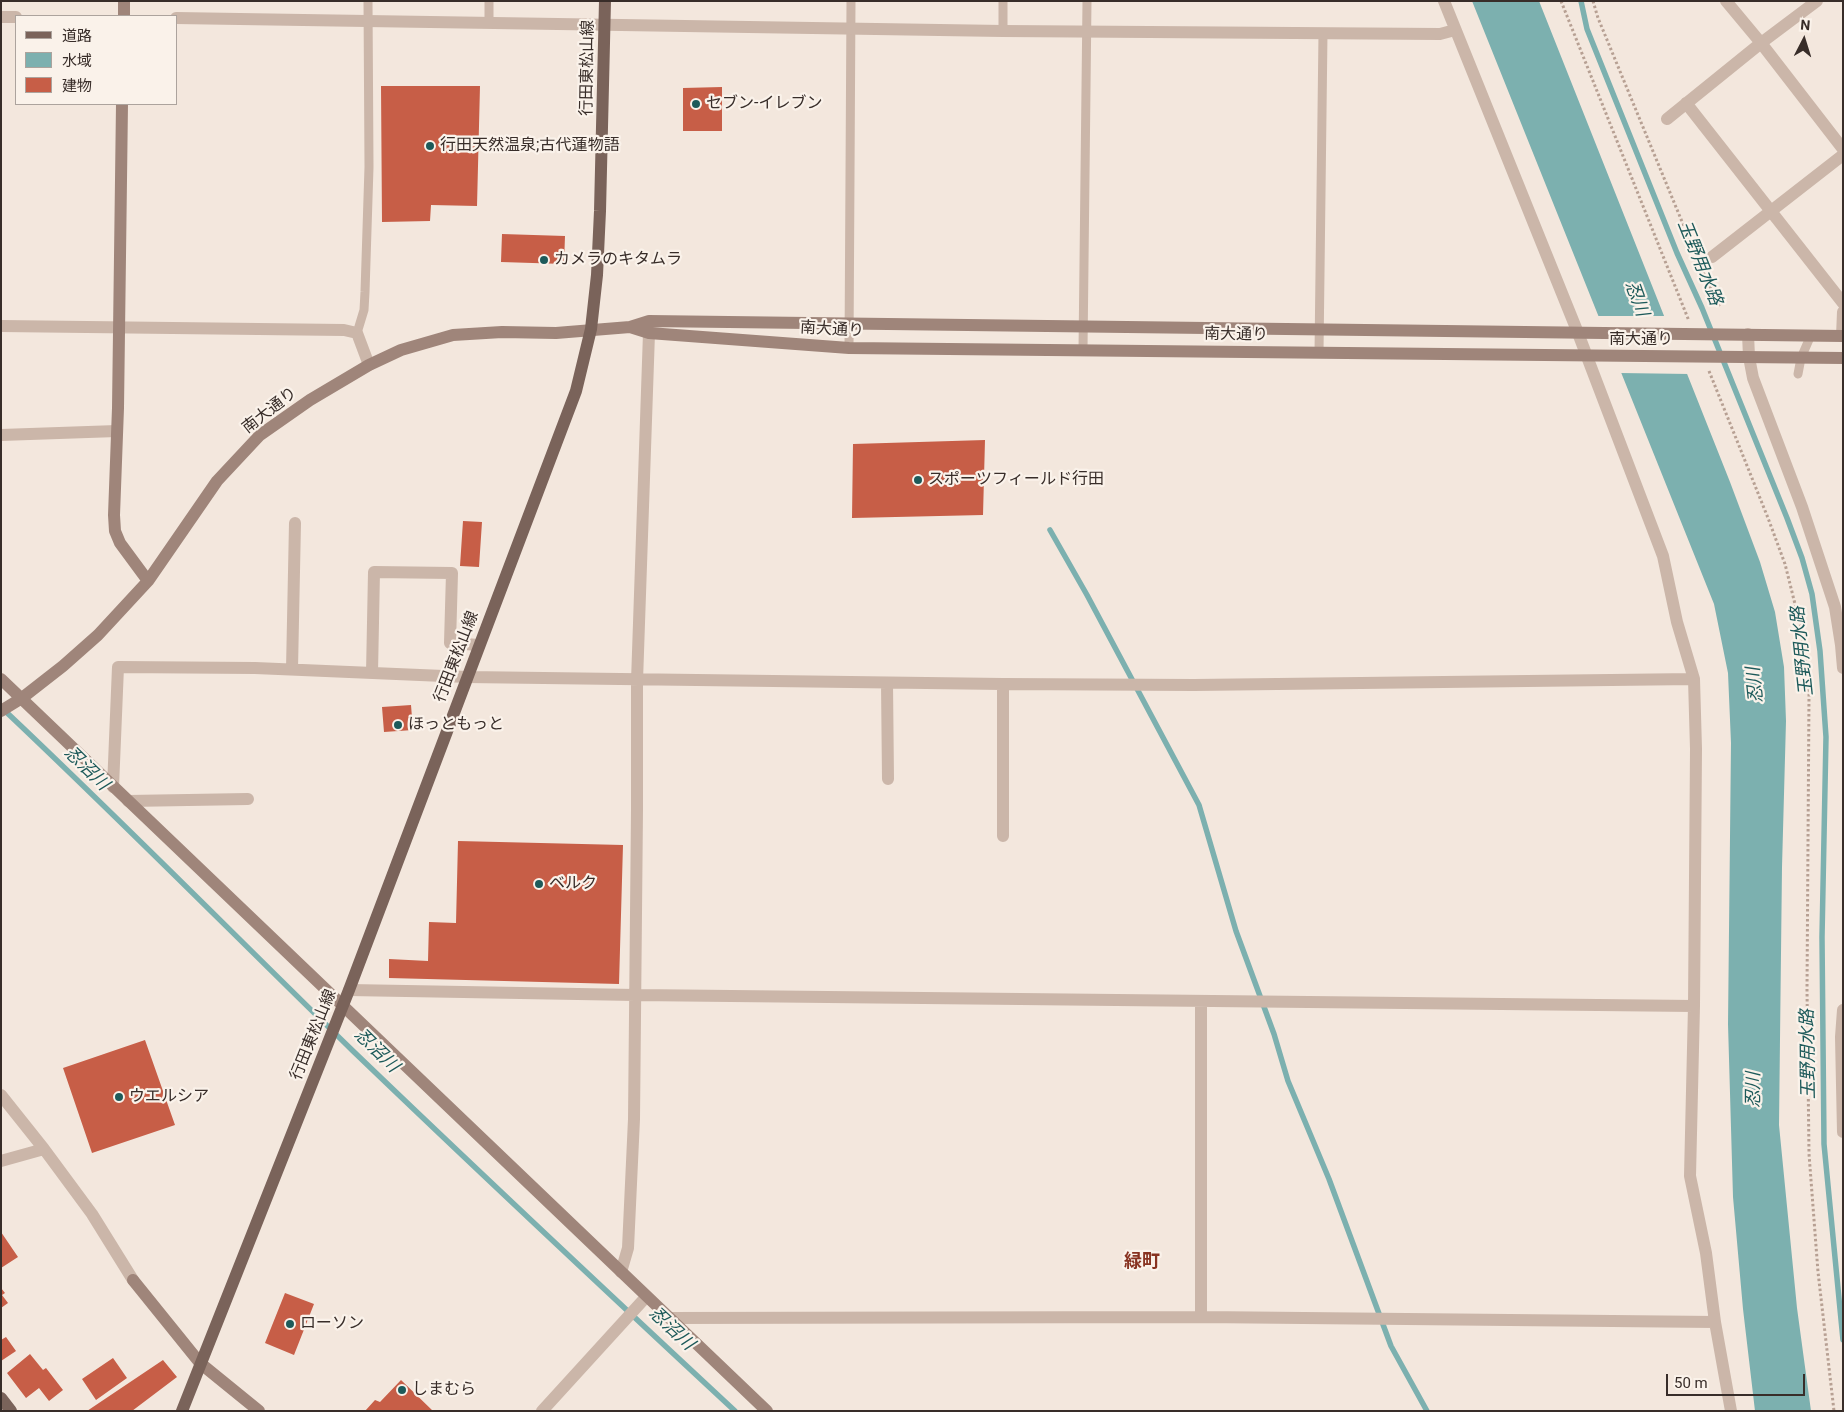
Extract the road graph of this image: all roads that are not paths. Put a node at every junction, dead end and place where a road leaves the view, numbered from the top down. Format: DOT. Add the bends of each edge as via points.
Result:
graph roads {
  1 [pos="124,1"];
  2 [pos="368,1"];
  3 [pos="489,1"];
  4 [pos="605,1"];
  5 [pos="851,1"];
  6 [pos="1003,1"];
  7 [pos="1087,1"];
  8 [pos="1444,1"];
  9 [pos="1726,1"];
  10 [pos="1817,1"];
  11 [pos="124,15"];
  12 [pos="1,17"];
  13 [pos="15,17"];
  14 [pos="178,18"];
  15 [pos="368,22"];
  16 [pos="489,23"];
  17 [pos="605,24"];
  18 [pos="851,28"];
  19 [pos="1456,30"];
  20 [pos="1002,31"];
  21 [pos="1087,31"];
  22 [pos="1323,33"];
  23 [pos="1761,43"];
  24 [pos="1686,103"];
  25 [pos="122,105"];
  26 [pos="1667,119"];
  27 [pos="1843,149"];
  28 [pos="1843,155"];
  29 [pos="1771,210"];
  30 [pos="1712,257"];
  31 [pos="1843,303"];
  32 [pos="1843,312"];
  33 [pos="848,324"];
  34 [pos="1,326"];
  35 [pos="630,327"];
  36 [pos="1084,327"];
  37 [pos="118,328"];
  38 [pos="591,329"];
  39 [pos="1320,329"];
  40 [pos="357,333"];
  41 [pos="648,333"];
  42 [pos="1584,333"];
  43 [pos="1748,334"];
  44 [pos="1811,335"];
  45 [pos="1842,336"];
  46 [pos="848,348"];
  47 [pos="1083,350"];
  48 [pos="1319,352"];
  49 [pos="1593,355"];
  50 [pos="1749,357"];
  51 [pos="1801,358"];
  52 [pos="1843,358"];
  53 [pos="369,365"];
  54 [pos="1798,374"];
  55 [pos="117,431"];
  56 [pos="1,435"];
  57 [pos="295,523"];
  58 [pos="148,582"];
  59 [pos="479,645"];
  60 [pos="1843,668"];
  61 [pos="292,669"];
  62 [pos="372,673"];
  63 [pos="467,678"];
  64 [pos="1,679"];
  65 [pos="1694,679"];
  66 [pos="637,681"];
  67 [pos="887,683"];
  68 [pos="1003,684"];
  69 [pos="22,698"];
  70 [pos="1,711"];
  71 [pos="888,779"];
  72 [pos="113,787"];
  73 [pos="248,799"];
  74 [pos="128,801"];
  75 [pos="1003,836"];
  76 [pos="349,990"];
  77 [pos="635,995"];
  78 [pos="1201,1001"];
  79 [pos="343,1005"];
  80 [pos="1694,1006"];
  81 [pos="1843,1010"];
  82 [pos="1,1095"];
  83 [pos="1843,1132"];
  84 [pos="44,1149"];
  85 [pos="1,1161"];
  86 [pos="621,1272"];
  87 [pos="646,1297"];
  88 [pos="1201,1317"];
  89 [pos="669,1318"];
  90 [pos="1715,1322"];
  91 [pos="200,1363"];
  92 [pos="1,1398"];
  93 [pos="11,1411"];
  94 [pos="182,1411"];
  95 [pos="258,1411"];
  96 [pos="542,1411"];
  97 [pos="767,1411"];
  98 [pos="1731,1411"];
  1 -- 11 [label="street"];
  2 -- 15 [label="lane"];
  3 -- 16 [label="lane"];
  4 -- 17 [label="main road, 行田東松山線"];
  5 -- 18 [label="lane"];
  6 -- 20 [label="lane"];
  7 -- 21 [label="lane"];
  8 -- 19 [label="street"];
  9 -- 23 [label="street"];
  10 -- 23 [label="street"];
  12 -- 13 [label="street"];
  14 -- 15 [label="street"];
  15 -- 16 [label="street"];
  15 -- 40 [label="lane" via="369,167 365,292"];
  16 -- 17 [label="street"];
  17 -- 18 [label="street"];
  17 -- 38 [label="main road, 行田東松山線" via="600,211"];
  18 -- 20 [label="street"];
  18 -- 33 [label="lane"];
  19 -- 22 [label="street" via="1440,34"];
  19 -- 42 [label="street"];
  20 -- 21 [label="street"];
  21 -- 22 [label="street"];
  21 -- 36 [label="lane"];
  22 -- 39 [label="lane"];
  23 -- 24 [label="street"];
  23 -- 27 [label="street"];
  24 -- 26 [label="street"];
  24 -- 29 [label="street"];
  25 -- 37 [label="street"];
  28 -- 29 [label="street"];
  29 -- 30 [label="street"];
  29 -- 31 [label="street"];
  32 -- 45 [label="street"];
  33 -- 35 [label="street, 南大通り" via="649,321"];
  33 -- 36 [label="street, 南大通り"];
  33 -- 46 [label="lane"];
  34 -- 37 [label="street"];
  35 -- 38 [label="street, 南大通り"];
  35 -- 41 [label="street, 南大通り"];
  36 -- 39 [label="street, 南大通り"];
  36 -- 47 [label="lane"];
  37 -- 40 [label="street" via="344,330"];
  37 -- 55 [label="street"];
  38 -- 53 [label="street, 南大通り" via="453,335 401,350"];
  38 -- 59 [label="main road, 行田東松山線" via="576,392"];
  39 -- 42 [label="street, 南大通り"];
  39 -- 48 [label="lane"];
  40 -- 53 [label="street"];
  41 -- 46 [label="street, 南大通り"];
  41 -- 66 [label="street"];
  42 -- 43 [label="street, 南大通り"];
  42 -- 49 [label="street"];
  43 -- 44 [label="street, 南大通り"];
  43 -- 50 [label="street"];
  44 -- 45 [label="street, 南大通り"];
  44 -- 51 [label="lane"];
  46 -- 47 [label="street, 南大通り"];
  47 -- 48 [label="street, 南大通り"];
  48 -- 49 [label="street, 南大通り"];
  49 -- 50 [label="street, 南大通り"];
  49 -- 65 [label="street" via="1663,556 1677,622"];
  50 -- 51 [label="street, 南大通り"];
  50 -- 60 [label="street" via="1753,378 1802,507 1835,607"];
  51 -- 52 [label="street, 南大通り"];
  51 -- 54 [label="lane"];
  53 -- 58 [label="street, 南大通り" via="260,435 217,481"];
  55 -- 56 [label="street"];
  55 -- 58 [label="street" via="115,531"];
  57 -- 61 [label="street"];
  58 -- 69 [label="street, 南大通り" via="98,635"];
  59 -- 62 [label="street" via="450,643 452,573 374,572"];
  59 -- 63 [label="main road, 行田東松山線"];
  61 -- 62 [label="street"];
  61 -- 72 [label="street" via="118,667"];
  62 -- 63 [label="street"];
  63 -- 66 [label="street"];
  63 -- 76 [label="main road, 行田東松山線"];
  64 -- 69 [label="street"];
  65 -- 68 [label="street"];
  65 -- 80 [label="street"];
  66 -- 67 [label="street"];
  66 -- 77 [label="street"];
  67 -- 68 [label="street"];
  67 -- 71 [label="street"];
  68 -- 75 [label="street"];
  69 -- 70 [label="street, 南大通り"];
  69 -- 72 [label="street"];
  72 -- 74 [label="street"];
  73 -- 74 [label="street"];
  74 -- 79 [label="street"];
  76 -- 77 [label="street"];
  76 -- 79 [label="main road, 行田東松山線"];
  77 -- 78 [label="street"];
  77 -- 86 [label="street" via="628,1248"];
  78 -- 80 [label="street"];
  78 -- 88 [label="street"];
  79 -- 86 [label="street"];
  79 -- 91 [label="main road, 行田東松山線"];
  80 -- 90 [label="street" via="1690,1176 1706,1253"];
  81 -- 83 [label="street"];
  82 -- 84 [label="street"];
  84 -- 85 [label="street"];
  84 -- 91 [label="street" via="92,1214 133,1280"];
  86 -- 87 [label="street"];
  87 -- 89 [label="street"];
  87 -- 96 [label="street"];
  88 -- 89 [label="street"];
  88 -- 90 [label="street"];
  89 -- 97 [label="street"];
  90 -- 98 [label="street"];
  91 -- 94 [label="main road, 行田東松山線"];
  91 -- 95 [label="street"];
  92 -- 93 [label="main road"];
}
